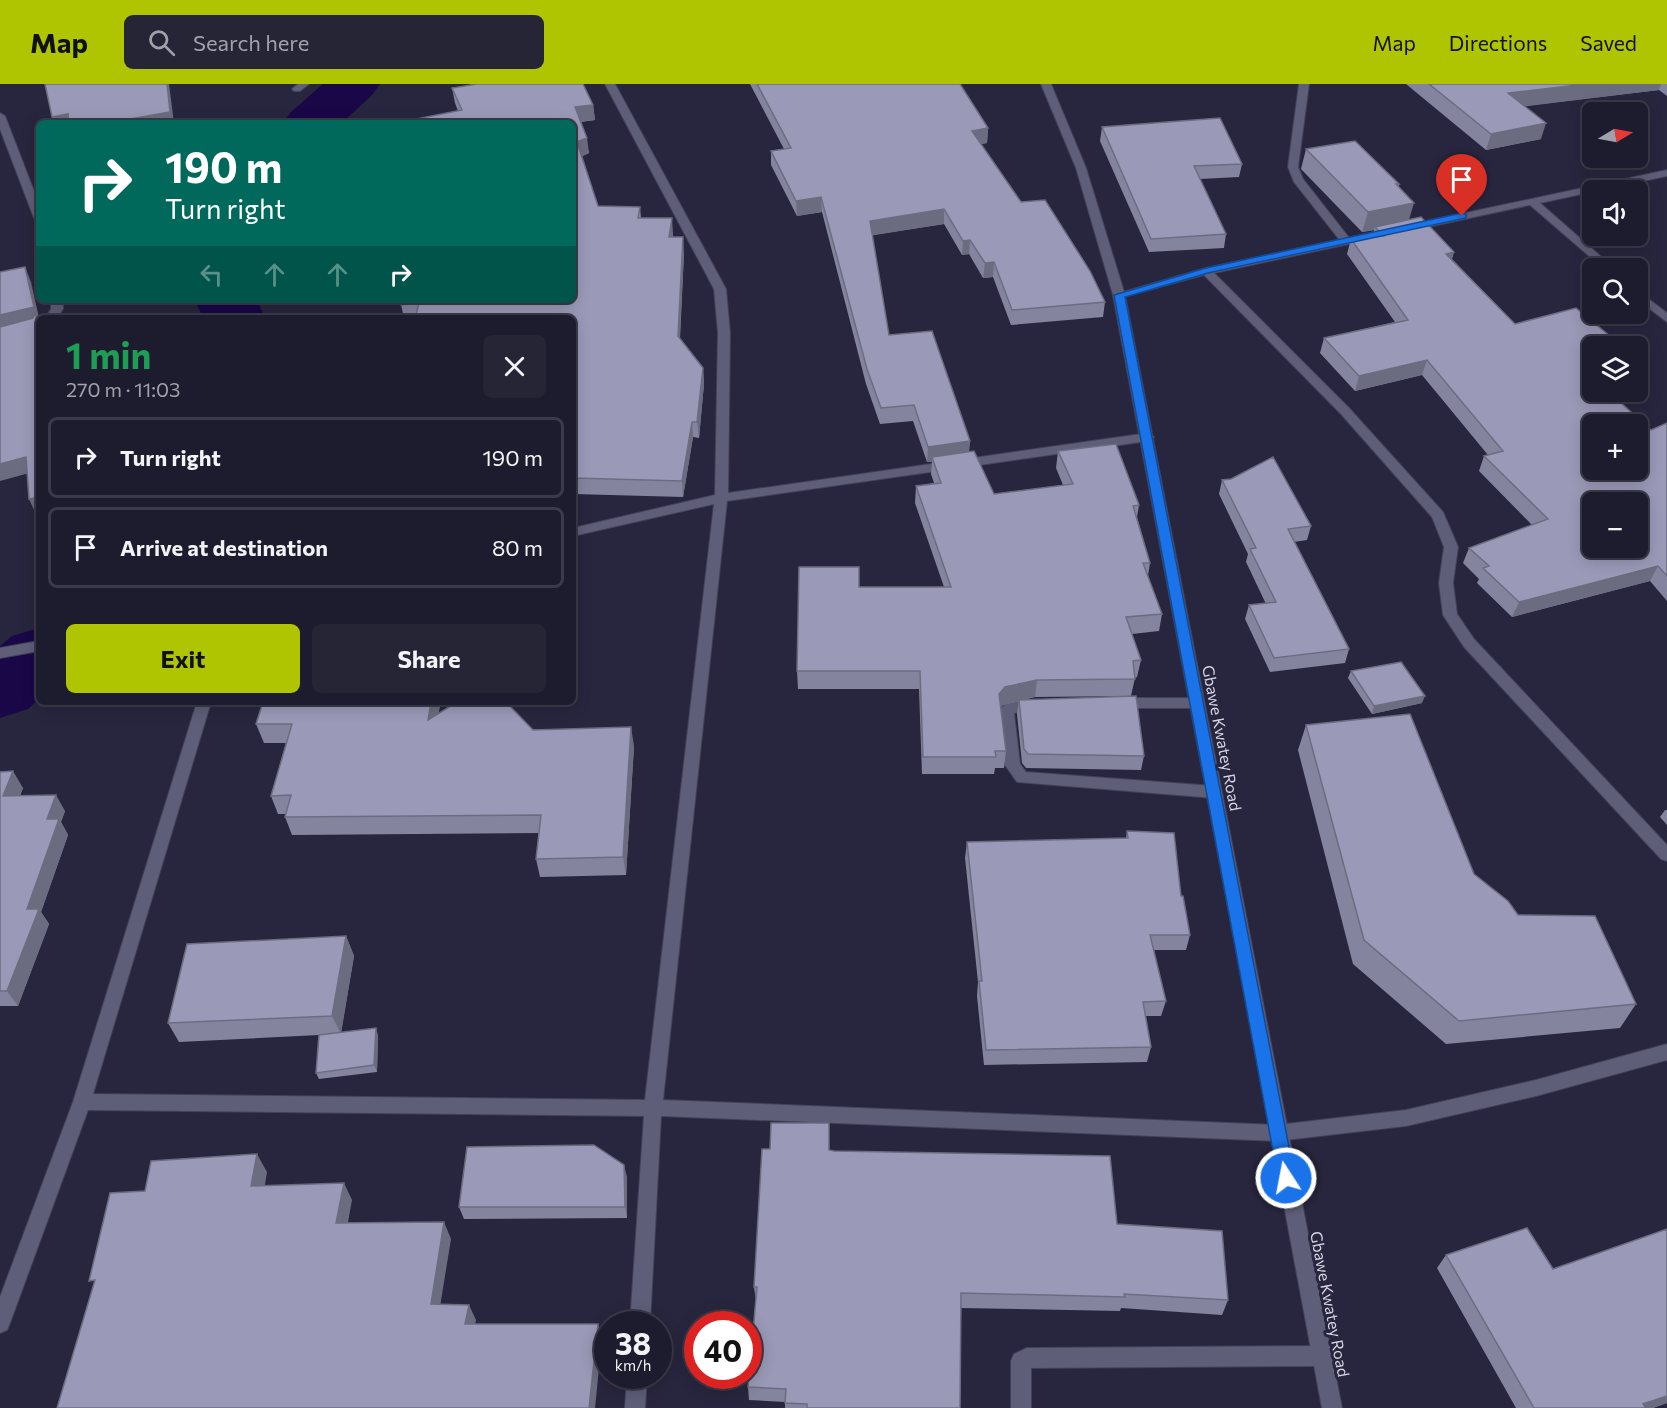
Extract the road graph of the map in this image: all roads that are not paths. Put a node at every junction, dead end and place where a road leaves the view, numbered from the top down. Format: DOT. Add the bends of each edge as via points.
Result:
graph roads {
  1 [pos="610,84"];
  2 [pos="1046,84"];
  3 [pos="1304,84"];
  4 [pos="0,116"];
  5 [pos="1667,172"];
  6 [pos="1532,201"];
  7 [pos="36,210"];
  8 [pos="1346,241"];
  9 [pos="1598,258"];
  10 [pos="1206,271"];
  11 [pos="1119,295"];
  12 [pos="1648,303"];
  13 [pos="1667,319"];
  14 [pos="1148,437"];
  15 [pos="721,498"];
  16 [pos="576,531"];
  17 [pos="36,646"];
  18 [pos="0,653"];
  19 [pos="1099,703"];
  20 [pos="1197,703"];
  21 [pos="1056,704"];
  22 [pos="203,705"];
  23 [pos="1214,792"];
  24 [pos="1667,855"];
  25 [pos="1667,1052"];
  26 [pos="82,1102"];
  27 [pos="652,1108"];
  28 [pos="1277,1133"];
  29 [pos="641,1311"];
  30 [pos="0,1323"];
  31 [pos="1322,1356"];
  32 [pos="636,1389"];
  33 [pos="635,1408"];
  34 [pos="1021,1408"];
  35 [pos="1332,1408"];
  1 -- 15 [label="street" via="720,289 724,333"];
  2 -- 11 [label="street, Gbawe Kwatey Road" via="1081,168"];
  3 -- 8 [label="street" via="1293,167 1298,180"];
  4 -- 7 [label="street"];
  5 -- 6 [label="street"];
  6 -- 8 [label="street"];
  6 -- 9 [label="street"];
  8 -- 10 [label="street"];
  10 -- 11 [label="street"];
  10 -- 24 [label="street" via="1345,411 1438,514 1452,547 1446,583 1450,615 1469,643"];
  11 -- 14 [label="street, Gbawe Kwatey Road"];
  12 -- 13 [label="street"];
  14 -- 15 [label="street"];
  14 -- 20 [label="street, Gbawe Kwatey Road"];
  15 -- 16 [label="street"];
  15 -- 27 [label="street"];
  17 -- 18 [label="street"];
  19 -- 20 [label="street"];
  20 -- 23 [label="street, Gbawe Kwatey Road"];
  21 -- 23 [label="street" via="1012,707 1006,711 1013,765 1022,778"];
  22 -- 26 [label="street"];
  23 -- 28 [label="street, Gbawe Kwatey Road"];
  25 -- 28 [label="street" via="1406,1118"];
  26 -- 27 [label="street"];
  26 -- 30 [label="street"];
  27 -- 28 [label="street"];
  27 -- 29 [label="street"];
  28 -- 31 [label="street, Gbawe Kwatey Road"];
  31 -- 34 [label="street" via="1027,1358 1019,1368"];
  31 -- 35 [label="street, Gbawe Kwatey Road"];
  32 -- 33 [label="street"];
}
